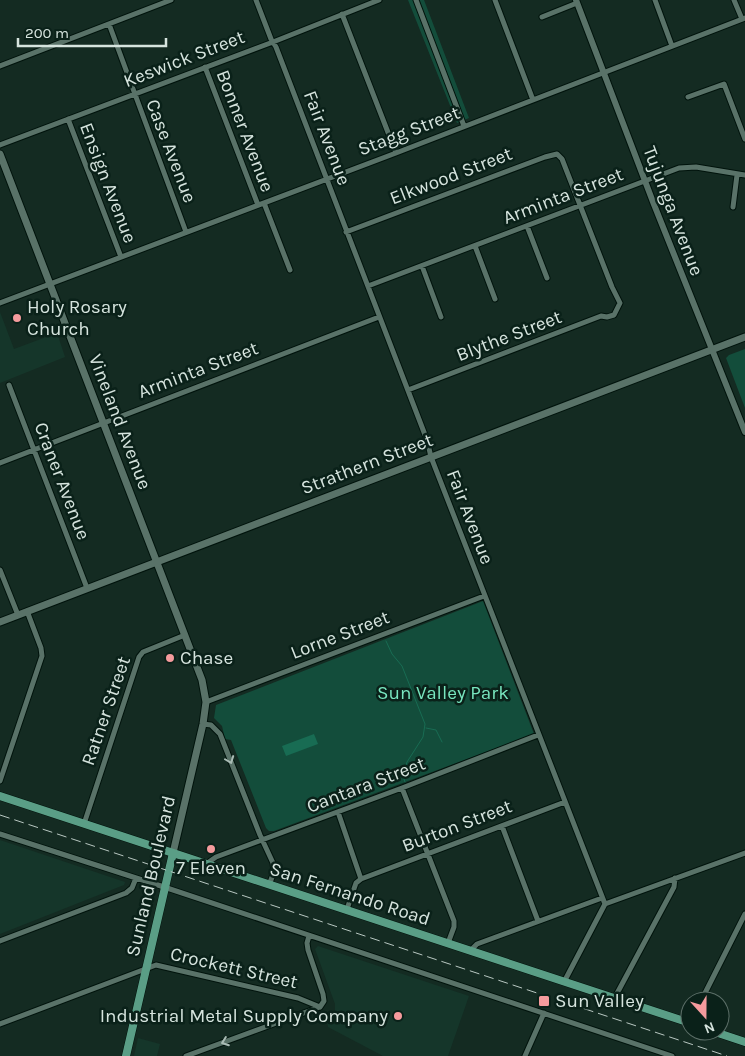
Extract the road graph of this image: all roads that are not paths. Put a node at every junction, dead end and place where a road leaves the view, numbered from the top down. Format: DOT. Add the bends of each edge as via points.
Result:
graph roads {
  1 [pos="171,0"];
  2 [pos="256,0"];
  3 [pos="379,0"];
  4 [pos="416,0"];
  5 [pos="494,0"];
  6 [pos="655,0"];
  7 [pos="734,0"];
  8 [pos="576,2"];
  9 [pos="342,14"];
  10 [pos="542,17"];
  11 [pos="743,19"];
  12 [pos="109,24"];
  13 [pos="273,42"];
  14 [pos="672,46"];
  15 [pos="0,66"];
  16 [pos="205,67"];
  17 [pos="604,72"];
  18 [pos="134,94"];
  19 [pos="688,96"];
  20 [pos="533,100"];
  21 [pos="68,119"];
  22 [pos="464,126"];
  23 [pos="745,139"];
  24 [pos="0,145"];
  25 [pos="396,153"];
  26 [pos="0,154"];
  27 [pos="737,175"];
  28 [pos="745,175"];
  29 [pos="327,179"];
  30 [pos="645,181"];
  31 [pos="264,203"];
  32 [pos="258,205"];
  33 [pos="580,206"];
  34 [pos="733,207"];
  35 [pos="527,226"];
  36 [pos="186,232"];
  37 [pos="346,232"];
  38 [pos="475,246"];
  39 [pos="121,257"];
  40 [pos="422,266"];
  41 [pos="290,270"];
  42 [pos="547,278"];
  43 [pos="50,284"];
  44 [pos="368,286"];
  45 [pos="495,298"];
  46 [pos="0,303"];
  47 [pos="379,316"];
  48 [pos="441,317"];
  49 [pos="745,337"];
  50 [pos="712,349"];
  51 [pos="9,385"];
  52 [pos="408,390"];
  53 [pos="103,423"];
  54 [pos="745,432"];
  55 [pos="34,449"];
  56 [pos="431,457"];
  57 [pos="0,463"];
  58 [pos="157,562"];
  59 [pos="0,570"];
  60 [pos="87,588"];
  61 [pos="484,596"];
  62 [pos="27,611"];
  63 [pos="18,615"];
  64 [pos="0,622"];
  65 [pos="185,636"];
  66 [pos="206,702"];
  67 [pos="203,724"];
  68 [pos="538,735"];
  69 [pos="0,781"];
  70 [pos="402,788"];
  71 [pos="0,796"];
  72 [pos="565,802"];
  73 [pos="338,812"];
  74 [pos="84,824"];
  75 [pos="502,826"];
  76 [pos="0,834"];
  77 [pos="262,839"];
  78 [pos="745,852"];
  79 [pos="173,853"];
  80 [pos="428,853"];
  81 [pos="205,864"];
  82 [pos="136,878"];
  83 [pos="675,878"];
  84 [pos="361,879"];
  85 [pos="269,884"];
  86 [pos="164,887"];
  87 [pos="602,898"];
  88 [pos="605,904"];
  89 [pos="347,910"];
  90 [pos="745,914"];
  91 [pos="538,921"];
  92 [pos="309,936"];
  93 [pos="0,940"];
  94 [pos="448,944"];
  95 [pos="470,951"];
  96 [pos="146,968"];
  97 [pos="564,982"];
  98 [pos="706,991"];
  99 [pos="614,999"];
  100 [pos="320,1007"];
  101 [pos="544,1014"];
  102 [pos="680,1020"];
  103 [pos="0,1024"];
  104 [pos="730,1037"];
  105 [pos="745,1042"];
  106 [pos="126,1056"];
  107 [pos="186,1056"];
  108 [pos="525,1056"];
  109 [pos="672,1056"];
  1 -- 12 [label="street"];
  2 -- 13 [label="street, Fair Avenue"];
  3 -- 9 [label="street, Keswick Street"];
  4 -- 22 [label="street"];
  5 -- 20 [label="street"];
  6 -- 14 [label="street"];
  7 -- 11 [label="street"];
  8 -- 10 [label="street"];
  8 -- 17 [label="street, Tujunga Avenue"];
  9 -- 13 [label="street, Keswick Street"];
  9 -- 25 [label="street"];
  11 -- 14 [label="street, Stagg Street"];
  12 -- 15 [label="street"];
  12 -- 18 [label="street, Case Avenue"];
  13 -- 16 [label="street, Keswick Street"];
  13 -- 29 [label="street, Fair Avenue"];
  14 -- 17 [label="street, Stagg Street"];
  16 -- 18 [label="street, Keswick Street"];
  16 -- 32 [label="street, Bonner Avenue"];
  17 -- 20 [label="street, Stagg Street"];
  17 -- 30 [label="street, Tujunga Avenue"];
  18 -- 21 [label="street, Keswick Street"];
  18 -- 36 [label="street, Case Avenue"];
  19 -- 23 [label="street" via="724,84"];
  20 -- 22 [label="street, Stagg Street"];
  21 -- 24 [label="street, Keswick Street"];
  21 -- 39 [label="street, Ensign Avenue"];
  22 -- 25 [label="street, Stagg Street"];
  25 -- 29 [label="street, Stagg Street"];
  26 -- 43 [label="main road, Vineland Avenue"];
  27 -- 28 [label="street, Arminta Street"];
  27 -- 30 [label="street, Arminta Street" via="689,167"];
  27 -- 34 [label="street"];
  29 -- 31 [label="street, Stagg Street"];
  29 -- 37 [label="street, Fair Avenue"];
  30 -- 33 [label="street, Arminta Street"];
  30 -- 50 [label="street, Tujunga Avenue"];
  31 -- 32 [label="street, Stagg Street"];
  31 -- 41 [label="street, Bonner Avenue"];
  32 -- 36 [label="street, Stagg Street"];
  33 -- 35 [label="street, Arminta Street"];
  33 -- 37 [label="street, Elkwood Street" via="564,162 557,154"];
  33 -- 52 [label="street, Blythe Street" via="620,303 614,315 601,316"];
  35 -- 38 [label="street, Arminta Street"];
  35 -- 42 [label="street"];
  36 -- 39 [label="street, Stagg Street"];
  37 -- 44 [label="street, Fair Avenue"];
  38 -- 40 [label="street, Arminta Street"];
  38 -- 45 [label="street"];
  39 -- 43 [label="street, Stagg Street"];
  40 -- 44 [label="street, Arminta Street"];
  40 -- 48 [label="street"];
  43 -- 46 [label="street, Stagg Street"];
  43 -- 53 [label="main road, Vineland Avenue"];
  44 -- 47 [label="street, Fair Avenue"];
  47 -- 52 [label="street, Fair Avenue"];
  47 -- 53 [label="street, Arminta Street"];
  49 -- 50 [label="main road, Strathern Street"];
  50 -- 54 [label="street, Tujunga Avenue"];
  50 -- 56 [label="main road, Strathern Street"];
  51 -- 55 [label="street, Craner Avenue"];
  52 -- 56 [label="street, Fair Avenue" via="428,440"];
  53 -- 55 [label="street, Arminta Street"];
  53 -- 58 [label="main road, Vineland Avenue"];
  55 -- 57 [label="street, Arminta Street"];
  55 -- 60 [label="street, Craner Avenue"];
  56 -- 58 [label="main road, Strathern Street"];
  56 -- 61 [label="street, Fair Avenue"];
  58 -- 60 [label="main road, Strathern Street"];
  58 -- 65 [label="main road, Vineland Avenue"];
  59 -- 63 [label="street"];
  60 -- 62 [label="main road, Strathern Street"];
  61 -- 66 [label="street, Lorne Street"];
  61 -- 68 [label="street, Fair Avenue"];
  62 -- 63 [label="main road, Strathern Street"];
  62 -- 69 [label="street" via="42,656"];
  63 -- 64 [label="main road, Strathern Street"];
  65 -- 66 [label="main road, Vineland Avenue" via="202,680"];
  65 -- 74 [label="street, Ratner Street" via="143,652 139,658"];
  66 -- 67 [label="main road, Sunland Boulevard"];
  67 -- 77 [label="street, one-way" via="211,725 220,734"];
  67 -- 79 [label="main road, Sunland Boulevard"];
  68 -- 70 [label="street, Cantara Street"];
  68 -- 72 [label="street, Fair Avenue"];
  70 -- 73 [label="street, Cantara Street"];
  70 -- 80 [label="street"];
  71 -- 74 [label="main road, San Fernando Road"];
  72 -- 75 [label="street, Burton Street"];
  72 -- 87 [label="street, Fair Avenue"];
  73 -- 77 [label="street, Cantara Street"];
  73 -- 84 [label="street"];
  74 -- 79 [label="main road, San Fernando Road"];
  75 -- 80 [label="street, Burton Street"];
  75 -- 91 [label="street"];
  76 -- 82 [label="street"];
  77 -- 81 [label="street, Cantara Street"];
  77 -- 85 [label="street" via="274,867"];
  78 -- 83 [label="street"];
  79 -- 81 [label="main road, San Fernando Road"];
  79 -- 86 [label="main road, Sunland Boulevard"];
  80 -- 84 [label="street, Burton Street"];
  80 -- 94 [label="street" via="454,921"];
  81 -- 85 [label="main road, San Fernando Road"];
  82 -- 86 [label="street"];
  82 -- 93 [label="street" via="126,893"];
  83 -- 88 [label="street"];
  83 -- 99 [label="street" via="674,887"];
  84 -- 89 [label="street" via="356,883"];
  85 -- 89 [label="main road, San Fernando Road"];
  86 -- 92 [label="street"];
  86 -- 96 [label="main road, Sunland Boulevard"];
  87 -- 88 [label="street, Fair Avenue"];
  87 -- 91 [label="street"];
  88 -- 97 [label="street"];
  89 -- 94 [label="main road, San Fernando Road"];
  90 -- 98 [label="street"];
  91 -- 95 [label="street" via="477,944"];
  92 -- 100 [label="street" via="308,950 323,994 324,1001"];
  92 -- 101 [label="street"];
  94 -- 95 [label="main road, San Fernando Road"];
  95 -- 97 [label="main road, San Fernando Road"];
  96 -- 100 [label="street, Crockett Street" via="156,965 180,970 298,998"];
  96 -- 103 [label="street, Crockett Street"];
  96 -- 106 [label="main road, Sunland Boulevard"];
  97 -- 99 [label="main road, San Fernando Road"];
  99 -- 102 [label="main road, San Fernando Road"];
  100 -- 107 [label="street, one-way"];
  101 -- 108 [label="street"];
  101 -- 109 [label="street"];
  104 -- 105 [label="main road"];
}
